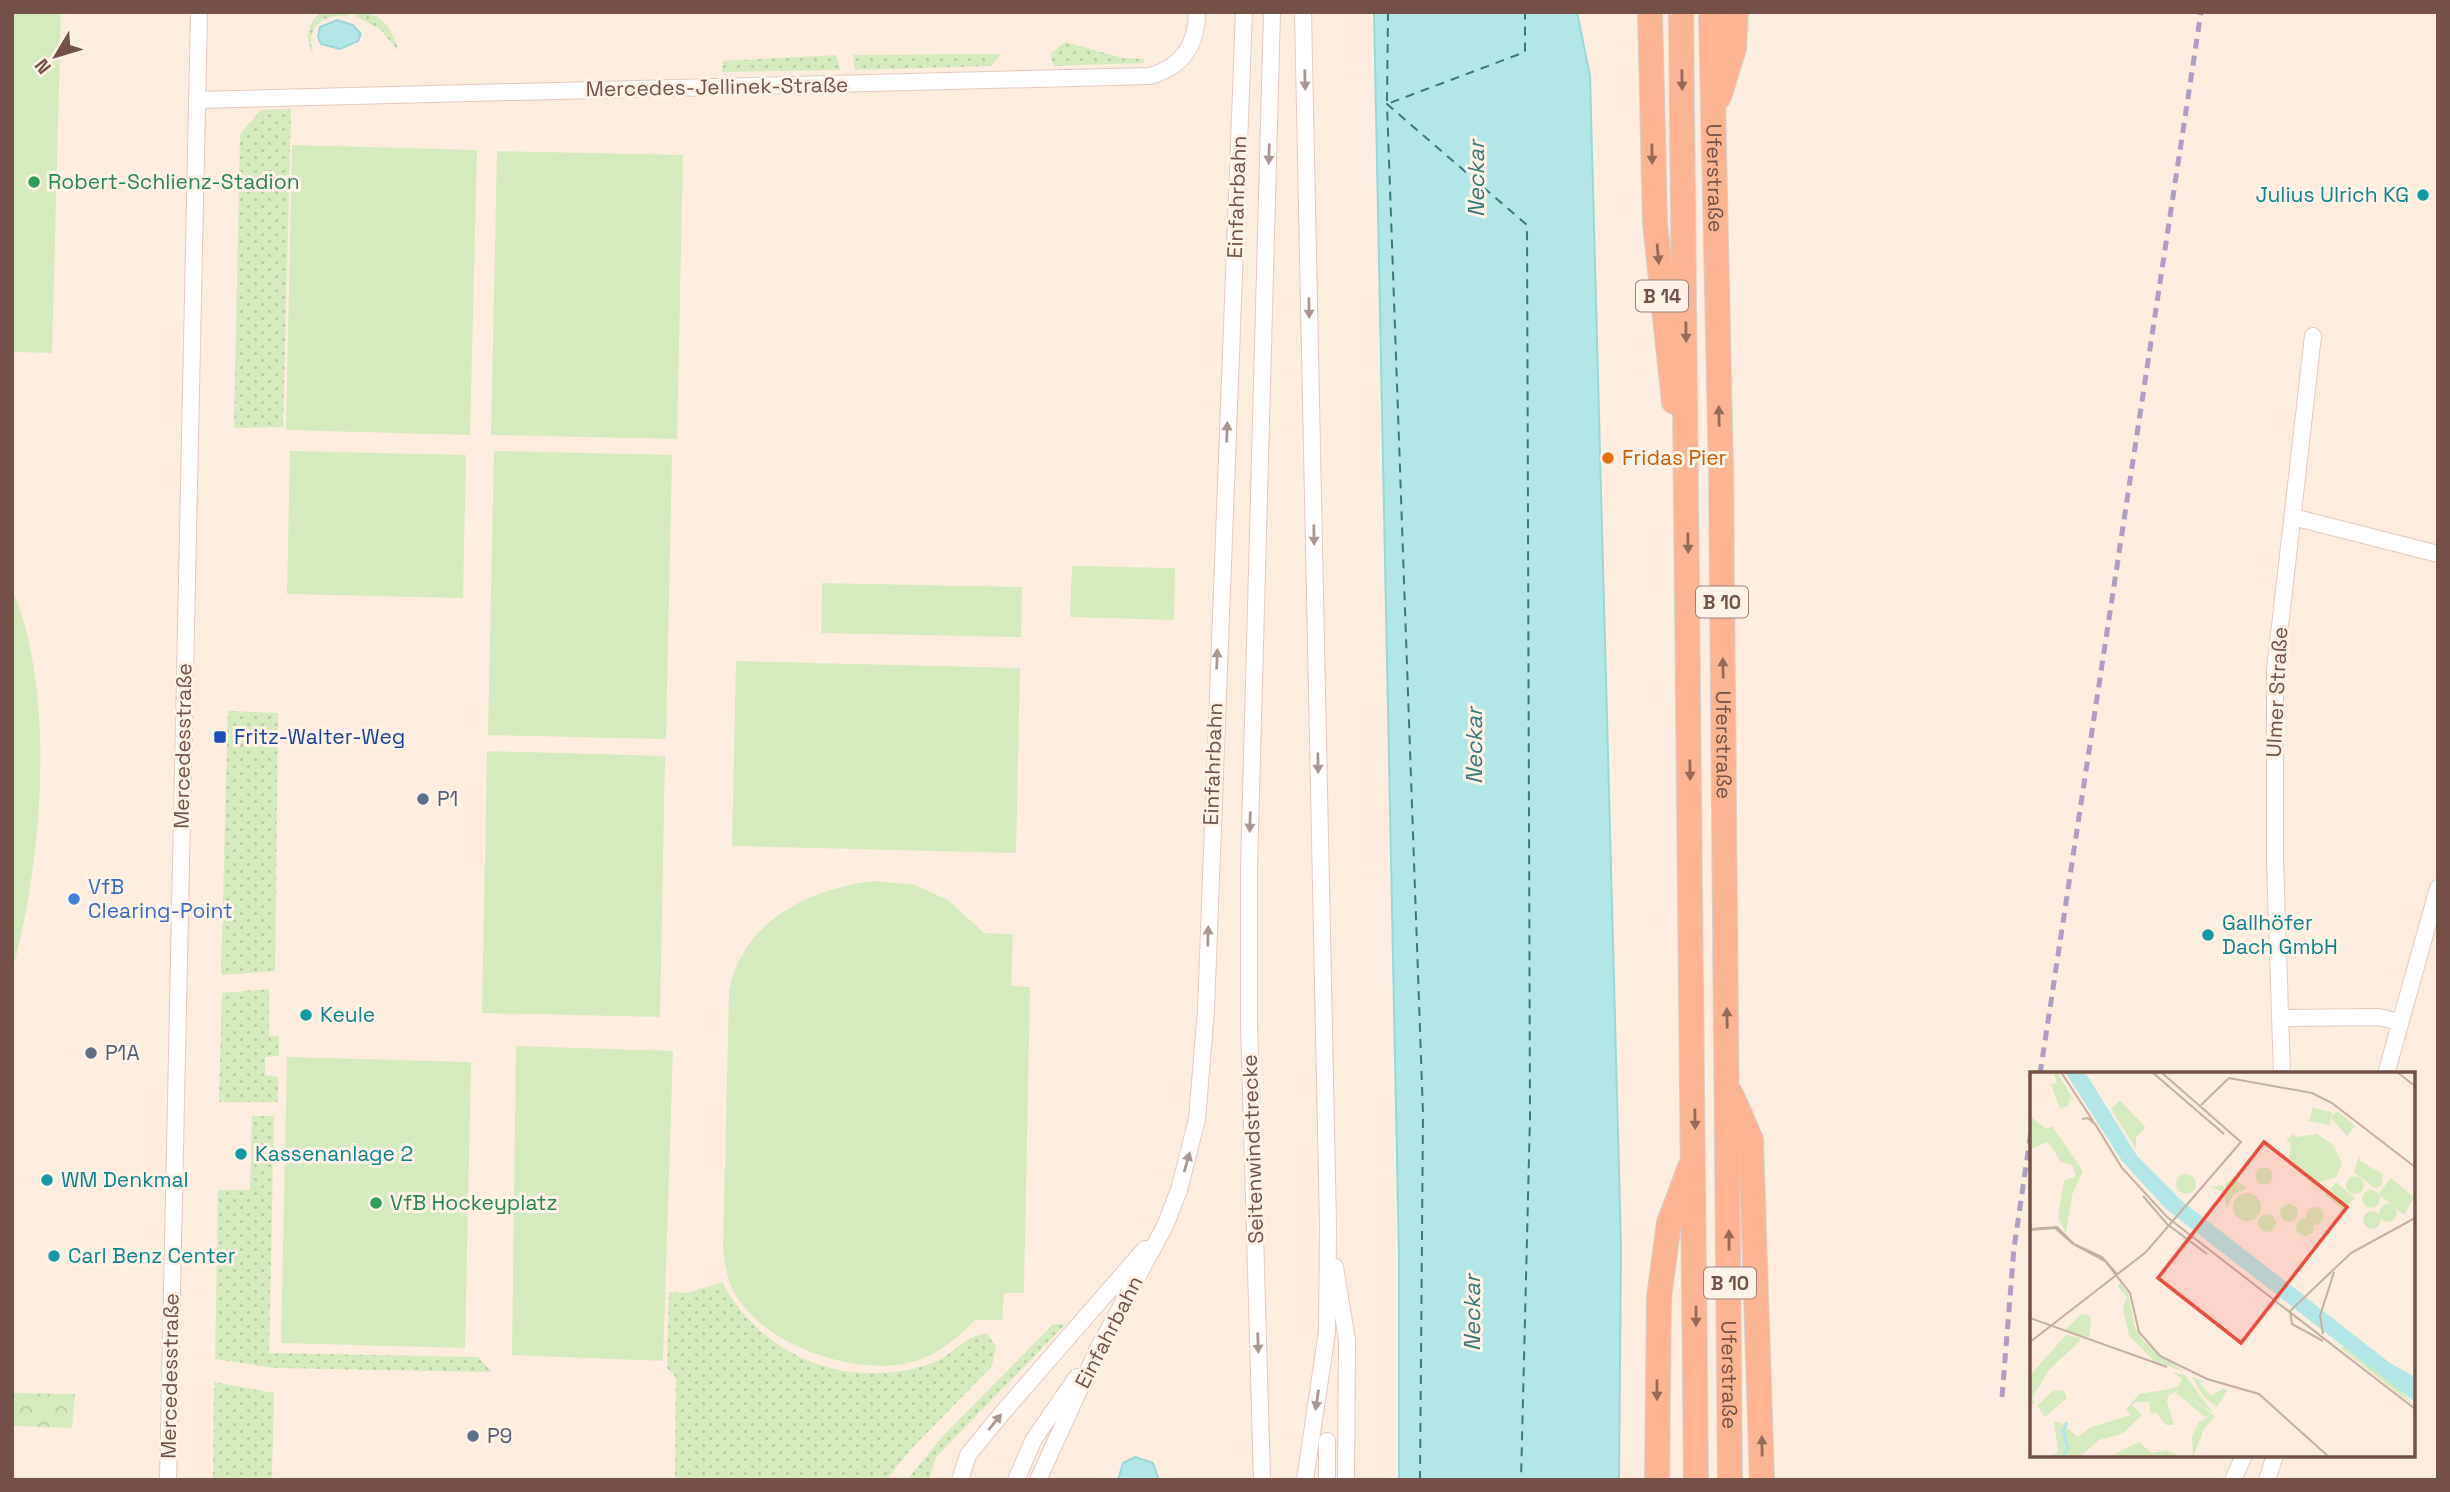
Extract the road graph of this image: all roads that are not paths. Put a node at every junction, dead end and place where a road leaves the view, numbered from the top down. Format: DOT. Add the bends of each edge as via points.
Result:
graph roads {
  1 [pos="199,12"];
  2 [pos="1197,12"];
  3 [pos="1244,12"];
  4 [pos="1272,12"];
  5 [pos="1303,12"];
  6 [pos="1650,12"];
  7 [pos="1681,12"];
  8 [pos="1711,12"];
  9 [pos="1736,12"];
  10 [pos="197,100"];
  11 [pos="1712,118"];
  12 [pos="2313,336"];
  13 [pos="1687,475"];
  14 [pos="2293,517"];
  15 [pos="2438,554"];
  16 [pos="2438,888"];
  17 [pos="2280,1018"];
  18 [pos="2400,1022"];
  19 [pos="1249,1023"];
  20 [pos="2282,1072"];
  21 [pos="2387,1072"];
  22 [pos="1728,1087"];
  23 [pos="1695,1150"];
  24 [pos="1165,1226"];
  25 [pos="1328,1226"];
  26 [pos="1098,1349"];
  27 [pos="1327,1441"];
  28 [pos="2243,1457"];
  29 [pos="2274,1457"];
  30 [pos="168,1480"];
  31 [pos="960,1480"];
  32 [pos="1016,1480"];
  33 [pos="1038,1480"];
  34 [pos="1262,1480"];
  35 [pos="1305,1480"];
  36 [pos="1327,1480"];
  37 [pos="1346,1480"];
  38 [pos="1657,1480"];
  39 [pos="1696,1480"];
  40 [pos="1730,1480"];
  41 [pos="1762,1480"];
  42 [pos="2233,1480"];
  43 [pos="2267,1480"];
  1 -- 10 [label="street, Mercedesstraße"];
  2 -- 10 [label="street, Mercedes-Jellinek-Straße" via="1194,40 1183,58 1150,76"];
  24 -- 3 [label="street, Einfahrbahn, one-way" via="1189,1157 1203,1074"];
  4 -- 19 [label="street, Einfahrbahn, one-way" via="1249,868"];
  5 -- 25 [label="street, one-way"];
  6 -- 13 [label="highway, B 14, one-way" via="1655,222 1667,351"];
  7 -- 13 [label="highway, Uferstraße / B 10, one-way"];
  8 -- 11 [label="highway, Uferstraße / B 10"];
  9 -- 11 [label="highway" via="1734,48"];
  10 -- 30 [label="street, Mercedesstraße"];
  22 -- 11 [label="highway, Uferstraße / B 10, one-way"];
  12 -- 14 [label="street, Ulmer Straße"];
  13 -- 23 [label="highway, Uferstraße / B 10, one-way"];
  14 -- 15 [label="street"];
  14 -- 17 [label="street, Ulmer Straße" via="2275,670 2273,734"];
  16 -- 18 [label="street"];
  17 -- 18 [label="street" via="2379,1017"];
  17 -- 20 [label="street, Ulmer Straße"];
  18 -- 21 [label="street"];
  19 -- 34 [label="street, Seitenwindstrecke, one-way"];
  40 -- 22 [label="highway, Uferstraße / B 10, one-way"];
  41 -- 22 [label="highway, B 10, one-way" via="1751,1140"];
  23 -- 38 [label="highway, B 10, one-way" via="1669,1223 1659,1297"];
  23 -- 39 [label="highway, Uferstraße / B 10, one-way"];
  24 -- 26 [label="street, Einfahrbahn"];
  31 -- 24 [label="street, one-way" via="968,1455"];
  25 -- 35 [label="street, one-way" via="1327,1332"];
  25 -- 37 [label="street" via="1347,1340"];
  26 -- 32 [label="street" via="1044,1422"];
  26 -- 33 [label="street, Einfahrbahn"];
  27 -- 36 [label="street"];
  28 -- 42 [label="street"];
  29 -- 43 [label="street"];
}
